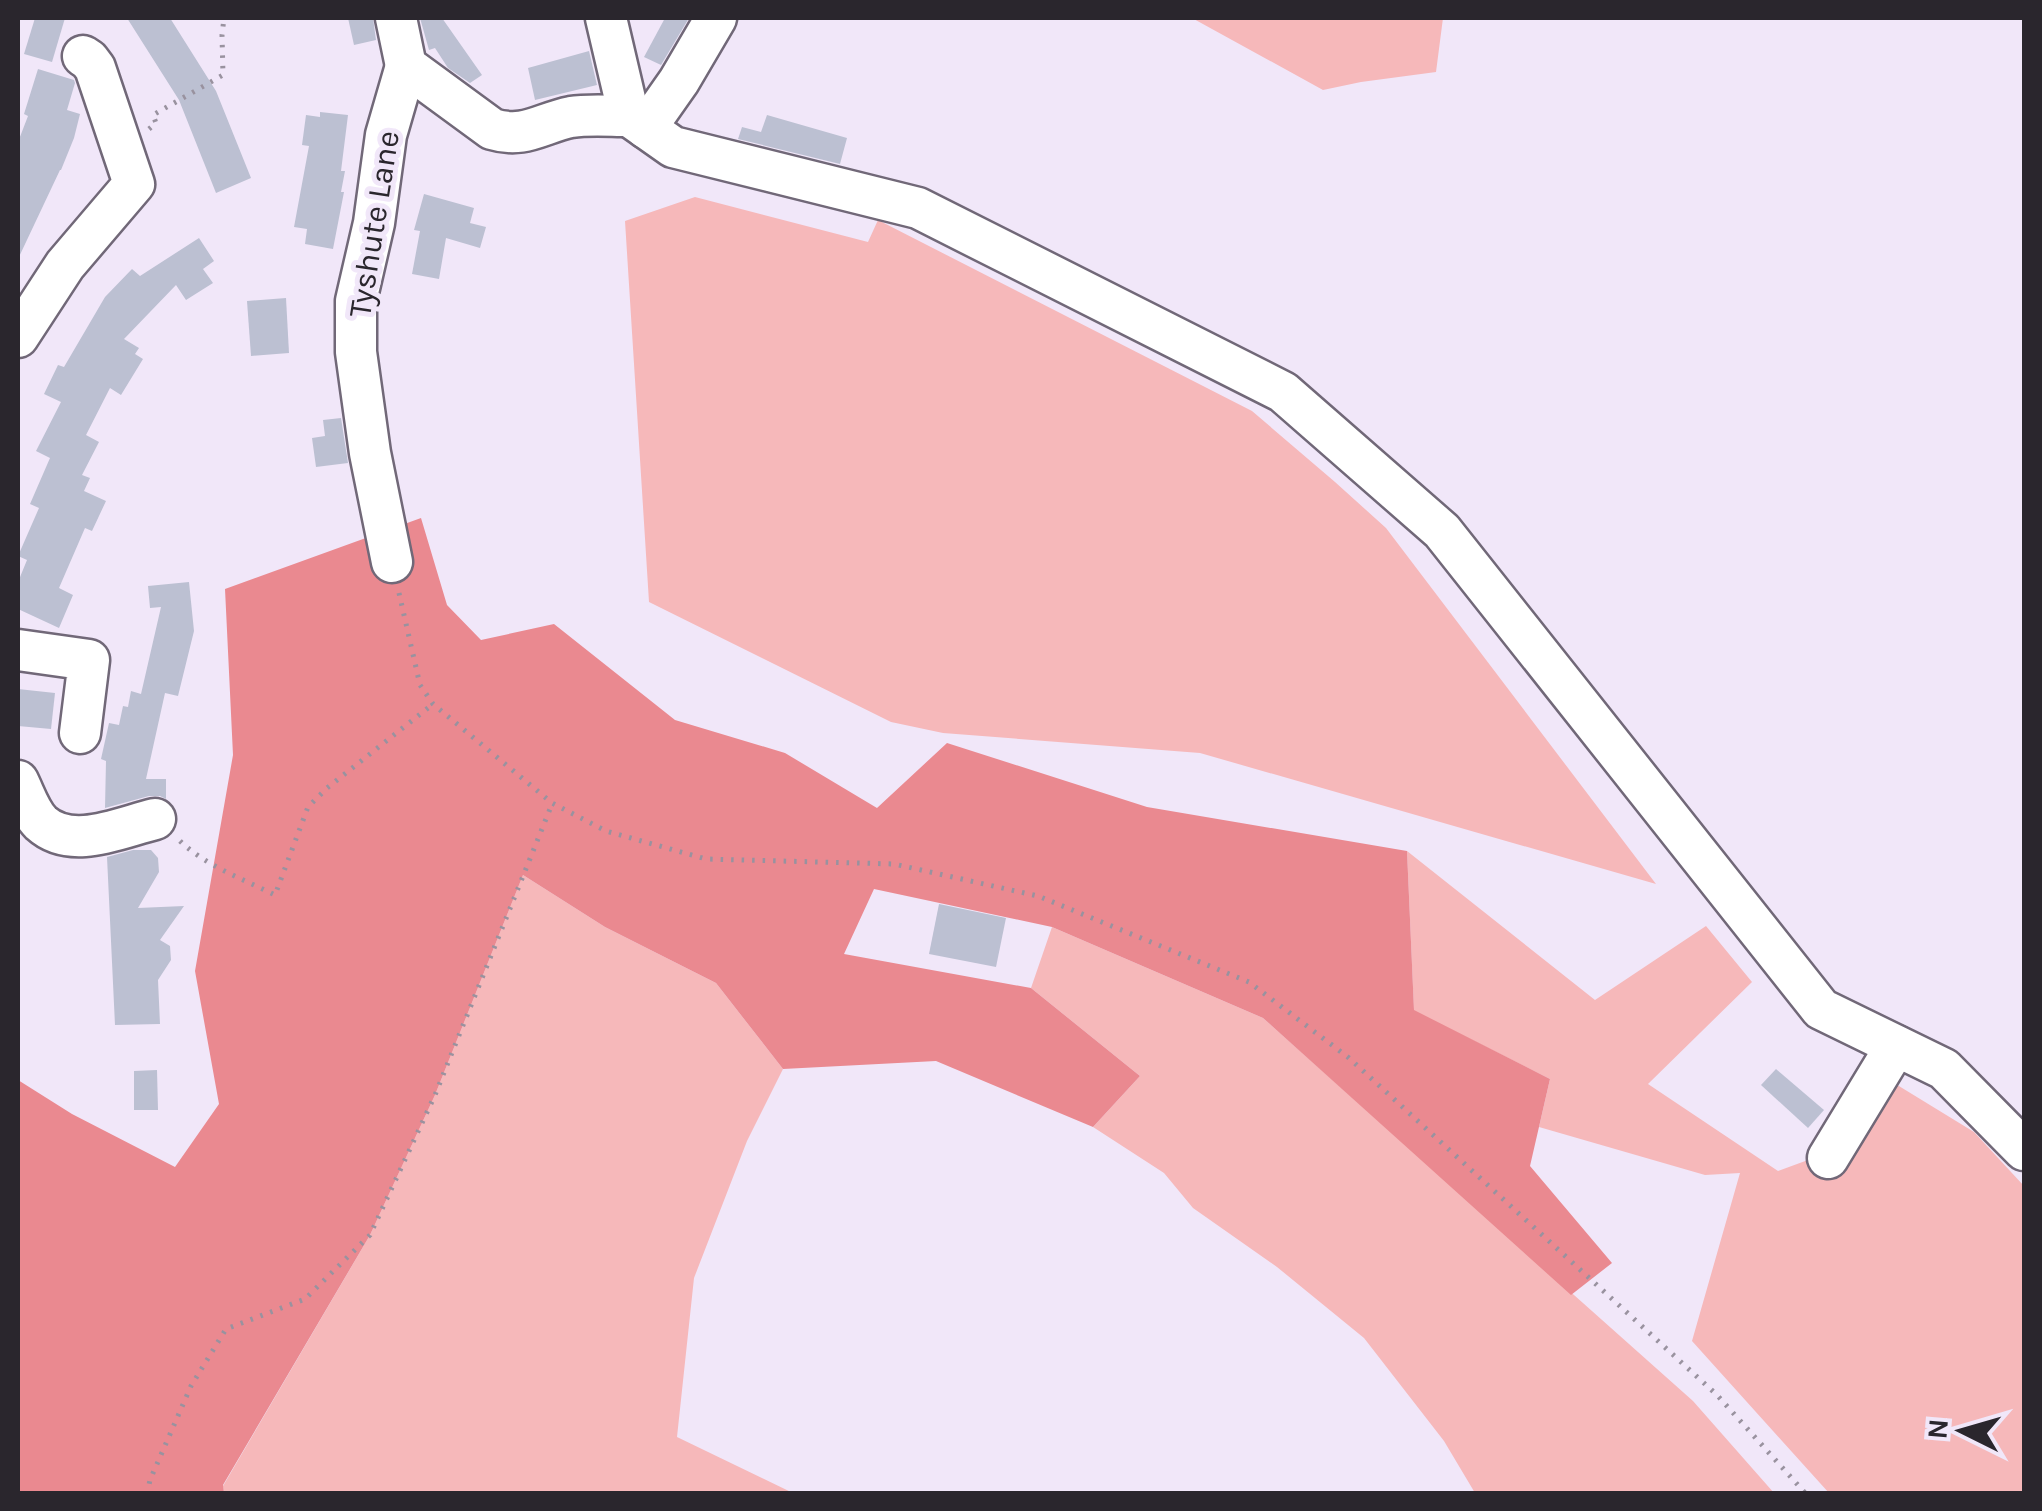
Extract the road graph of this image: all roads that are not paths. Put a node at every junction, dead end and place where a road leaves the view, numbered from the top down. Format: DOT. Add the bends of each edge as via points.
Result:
graph roads {
  1 [pos="396,18"];
  2 [pos="606,18"];
  3 [pos="716,18"];
  4 [pos="83,56"];
  5 [pos="406,66"];
  6 [pos="637,122"];
  7 [pos="18,337"];
  8 [pos="392,562"];
  9 [pos="18,650"];
  10 [pos="80,733"];
  11 [pos="18,781"];
  12 [pos="155,819"];
  13 [pos="1896,1046"];
  14 [pos="2024,1150"];
  15 [pos="1828,1158"];
  1 -- 5 [label="street"];
  2 -- 6 [label="street"];
  3 -- 6 [label="street" via="679,81"];
  4 -- 7 [label="street" via="95,68 134,184 66,265"];
  5 -- 6 [label="street" via="507,134 571,117"];
  5 -- 8 [label="street, Tyshute Lane" via="386,135 356,301 358,369"];
  6 -- 13 [label="street" via="673,147 918,208 1283,392 1442,531 1821,1009"];
  9 -- 10 [label="street" via="90,660"];
  11 -- 12 [label="street" via="32,813 65,835"];
  13 -- 14 [label="street" via="1944,1069"];
  13 -- 15 [label="street"];
}
